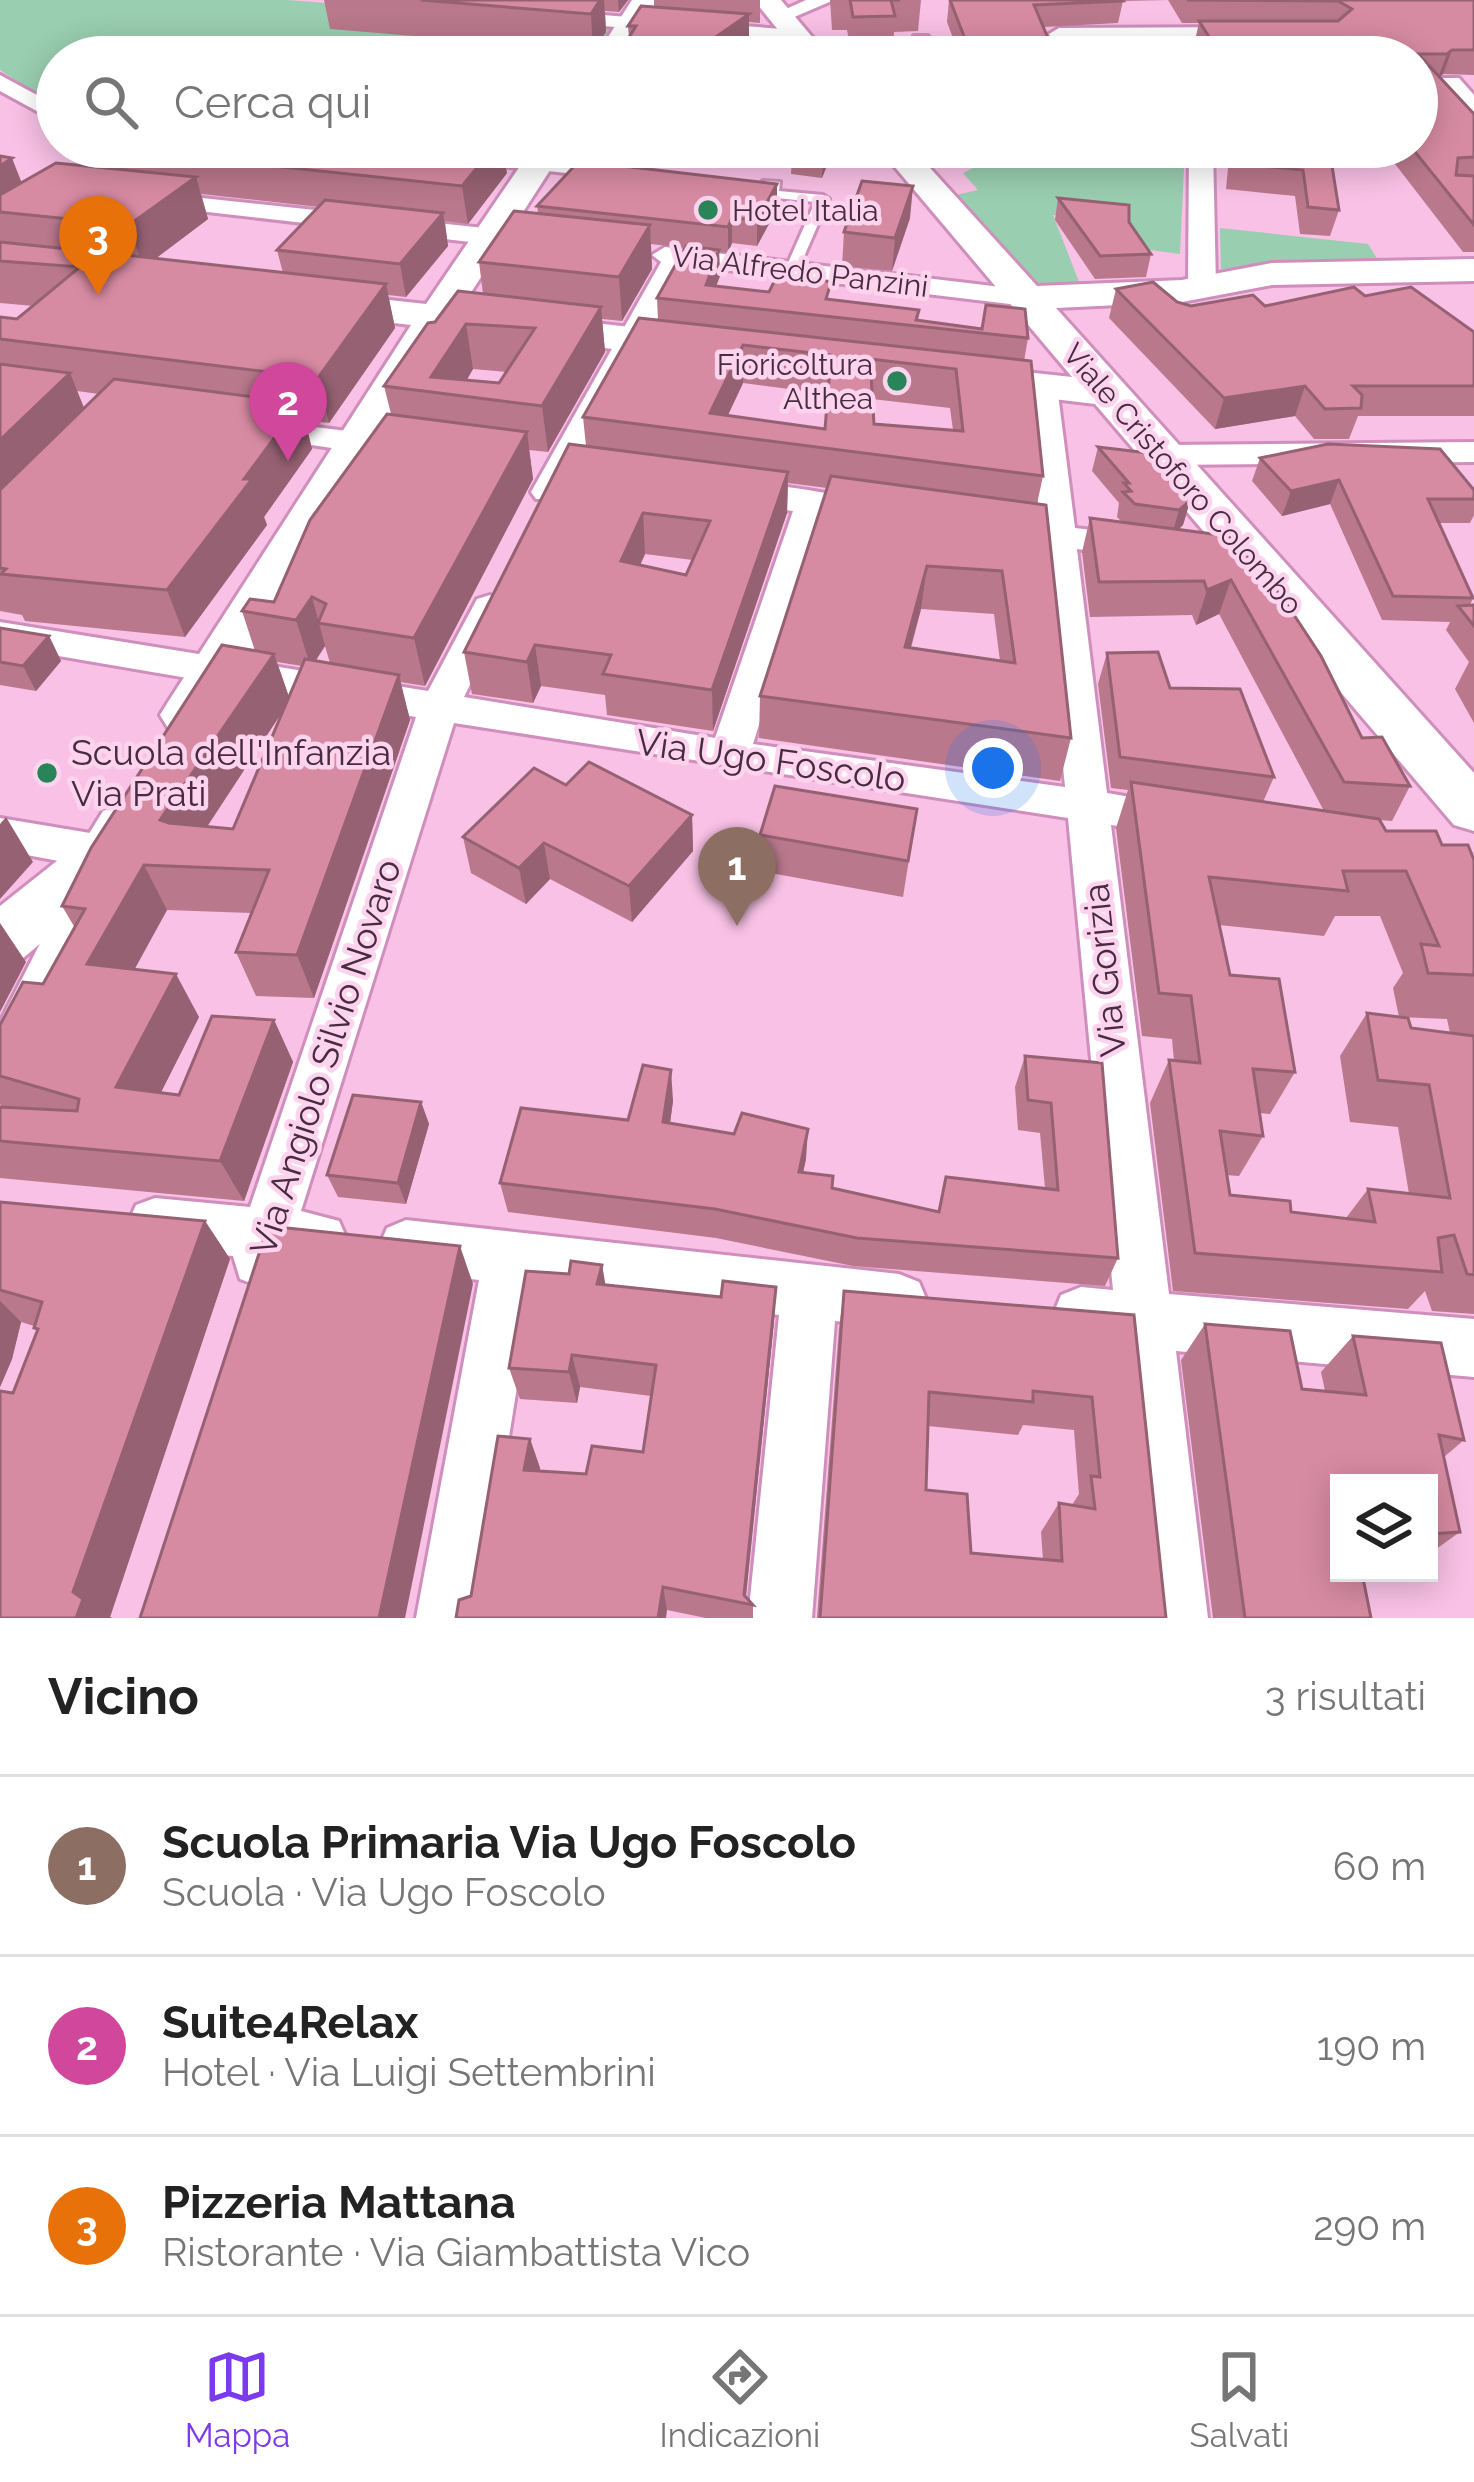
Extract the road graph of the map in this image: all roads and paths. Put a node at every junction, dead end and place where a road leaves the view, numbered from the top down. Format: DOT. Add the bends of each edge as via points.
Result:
graph roads {
  1 [pos="824,0"];
  2 [pos="638,12"];
  3 [pos="524,15"];
  4 [pos="780,18"];
  5 [pos="1273,33"];
  6 [pos="1060,36"];
  7 [pos="0,82"];
  8 [pos="1451,83"];
  9 [pos="36,103"];
  10 [pos="1474,108"];
  11 [pos="536,168"];
  12 [pos="912,168"];
  13 [pos="1202,168"];
  14 [pos="753,189"];
  15 [pos="113,196"];
  16 [pos="493,236"];
  17 [pos="559,244"];
  18 [pos="630,251"];
  19 [pos="677,257"];
  20 [pos="1474,270"];
  21 [pos="791,272"];
  22 [pos="1202,286"];
  23 [pos="278,299"];
  24 [pos="1036,310"];
  25 [pos="438,316"];
  26 [pos="631,339"];
  27 [pos="745,352"];
  28 [pos="928,373"];
  29 [pos="1042,386"];
  30 [pos="1111,393"];
  31 [pos="232,425"];
  32 [pos="353,442"];
  33 [pos="428,452"];
  34 [pos="1474,452"];
  35 [pos="1167,455"];
  36 [pos="516,464"];
  37 [pos="560,470"];
  38 [pos="605,476"];
  39 [pos="697,488"];
  40 [pos="812,503"];
  41 [pos="900,515"];
  42 [pos="966,525"];
  43 [pos="529,531"];
  44 [pos="1054,537"];
  45 [pos="1252,560"];
  46 [pos="508,572"];
  47 [pos="0,634"];
  48 [pos="213,668"];
  49 [pos="439,708"];
  50 [pos="166,750"];
  51 [pos="729,754"];
  52 [pos="143,791"];
  53 [pos="1087,806"];
  54 [pos="1474,810"];
  55 [pos="1223,824"];
  56 [pos="0,834"];
  57 [pos="108,853"];
  58 [pos="0,941"];
  59 [pos="0,1071"];
  60 [pos="111,1218"];
  61 [pos="267,1234"];
  62 [pos="511,1256"];
  63 [pos="809,1294"];
  64 [pos="951,1305"];
  65 [pos="1022,1311"];
  66 [pos="1139,1320"];
  67 [pos="239,1323"];
  68 [pos="1474,1348"];
  69 [pos="448,1618"];
  70 [pos="780,1618"];
  71 [pos="1176,1618"];
  1 -- 4 [label="street"];
  2 -- 3 [label="street"];
  2 -- 4 [label="street"];
  5 -- 6 [label="street"];
  7 -- 9 [label="street"];
  8 -- 10 [label="street"];
  11 -- 16 [label="street"];
  12 -- 24 [label="street, Viale Cristoforo Colombo"];
  13 -- 22 [label="street"];
  14 -- 21 [label="lane" via="776,184 772,194 823,199"];
  15 -- 16 [label="street"];
  16 -- 17 [label="street"];
  16 -- 25 [label="street"];
  18 -- 19 [label="street, Via Alfredo Panzini"];
  19 -- 21 [label="street, Via Alfredo Panzini"];
  19 -- 26 [label="street"];
  20 -- 22 [label="street" via="1272,274"];
  21 -- 24 [label="street, Via Alfredo Panzini"];
  22 -- 24 [label="street"];
  23 -- 25 [label="street"];
  24 -- 29 [label="street, Via Gorizia"];
  24 -- 30 [label="street, Viale Cristoforo Colombo"];
  25 -- 26 [label="street"];
  25 -- 32 [label="street"];
  26 -- 27 [label="street"];
  26 -- 37 [label="street"];
  28 -- 29 [label="street"];
  29 -- 30 [label="street"];
  29 -- 44 [label="street, Via Gorizia"];
  30 -- 35 [label="street, Viale Cristoforo Colombo"];
  31 -- 32 [label="street"];
  32 -- 33 [label="street"];
  32 -- 48 [label="street"];
  34 -- 35 [label="street"];
  35 -- 45 [label="street, Viale Cristoforo Colombo"];
  36 -- 37 [label="street"];
  37 -- 38 [label="street"];
  37 -- 43 [label="street"];
  39 -- 40 [label="street"];
  40 -- 41 [label="street"];
  40 -- 51 [label="street"];
  42 -- 44 [label="street"];
  44 -- 45 [label="street"];
  44 -- 53 [label="street, Via Gorizia"];
  45 -- 54 [label="street, Viale Cristoforo Colombo"];
  46 -- 49 [label="street, Via Angiolo Silvio Novaro"];
  47 -- 48 [label="street, Via Ugo Foscolo"];
  48 -- 49 [label="street, Via Ugo Foscolo"];
  48 -- 50 [label="street"];
  49 -- 51 [label="street, Via Ugo Foscolo"];
  49 -- 61 [label="street, Via Angiolo Silvio Novaro"];
  51 -- 53 [label="street, Via Ugo Foscolo"];
  52 -- 57 [label="street"];
  53 -- 55 [label="street, Via Ugo Foscolo"];
  53 -- 66 [label="street, Via Gorizia"];
  56 -- 57 [label="street"];
  57 -- 58 [label="street"];
  57 -- 59 [label="street"];
  60 -- 61 [label="street"];
  61 -- 62 [label="street"];
  61 -- 67 [label="street, Via Angiolo Silvio Novaro"];
  62 -- 63 [label="street"];
  62 -- 69 [label="street"];
  63 -- 64 [label="street"];
  63 -- 70 [label="street"];
  65 -- 66 [label="street"];
  66 -- 68 [label="street"];
  66 -- 71 [label="street, Via Gorizia"];
}
